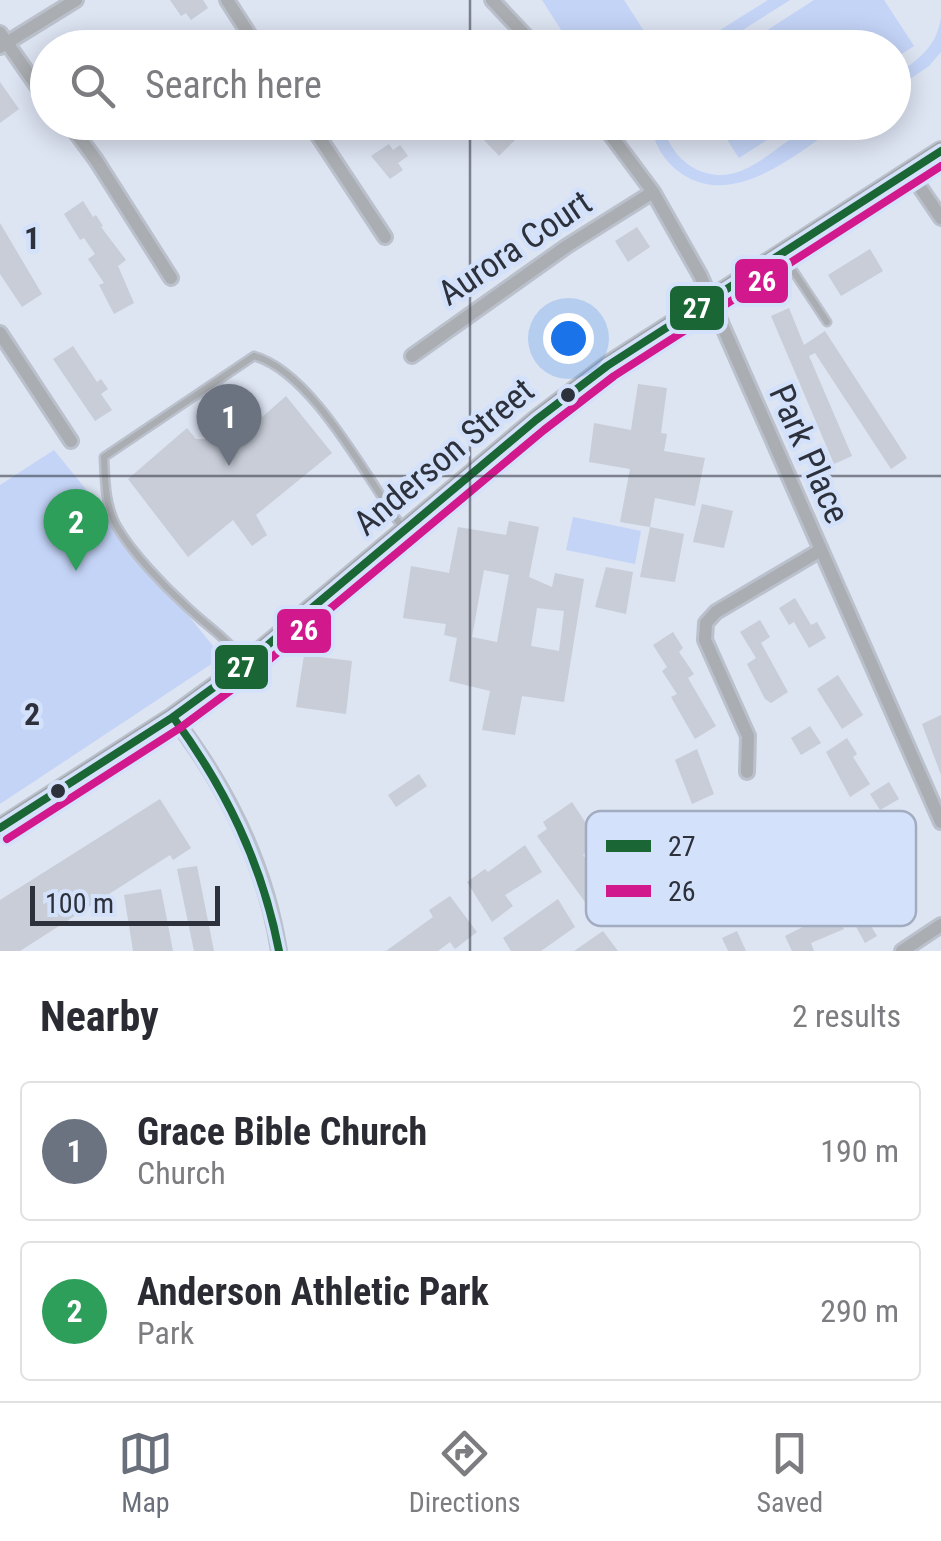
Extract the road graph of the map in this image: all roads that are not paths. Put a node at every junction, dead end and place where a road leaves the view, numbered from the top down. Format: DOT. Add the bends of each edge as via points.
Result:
graph roads {
  1 [pos="76,0"];
  2 [pos="226,0"];
  3 [pos="492,0"];
  4 [pos="246,30"];
  5 [pos="520,30"];
  6 [pos="2,41"];
  7 [pos="30,78"];
  8 [pos="81,140"];
  9 [pos="321,140"];
  10 [pos="615,140"];
  11 [pos="941,151"];
  12 [pos="910,171"];
  13 [pos="653,192"];
  14 [pos="941,218"];
  15 [pos="385,237"];
  16 [pos="781,252"];
  17 [pos="171,278"];
  18 [pos="708,299"];
  19 [pos="826,322"];
  20 [pos="0,334"];
  21 [pos="412,356"];
  22 [pos="71,441"];
  23 [pos="406,532"];
  24 [pos="819,551"];
  25 [pos="246,663"];
  26 [pos="173,717"];
  27 [pos="747,772"];
  28 [pos="941,822"];
  29 [pos="0,828"];
  30 [pos="941,925"];
  31 [pos="278,951"];
  32 [pos="902,951"];
  1 -- 6 [label="street"];
  2 -- 4 [label="street"];
  3 -- 5 [label="street"];
  6 -- 7 [label="street"];
  8 -- 17 [label="street"];
  9 -- 15 [label="street"];
  10 -- 13 [label="street, Park Place"];
  11 -- 12 [label="street, Anderson Street"];
  12 -- 14 [label="street"];
  12 -- 16 [label="street, Anderson Street"];
  13 -- 18 [label="street, Park Place"];
  13 -- 21 [label="street, Aurora Court"];
  16 -- 18 [label="street, Anderson Street"];
  16 -- 19 [label="lane"];
  18 -- 23 [label="street, Anderson Street" via="592,377"];
  18 -- 24 [label="street, Park Place"];
  20 -- 22 [label="street"];
  23 -- 25 [label="street, Anderson Street"];
  23 -- 25 [label="lane" via="314,398 272,361 254,356 104,457 105,492 116,525 154,574"];
  24 -- 27 [label="street" via="706,622 705,640 748,736"];
  24 -- 28 [label="street, Park Place"];
  25 -- 26 [label="street, Anderson Street"];
  26 -- 29 [label="street, Anderson Street"];
  26 -- 31 [label="street" via="239,820 262,875"];
  30 -- 32 [label="street"];
}
